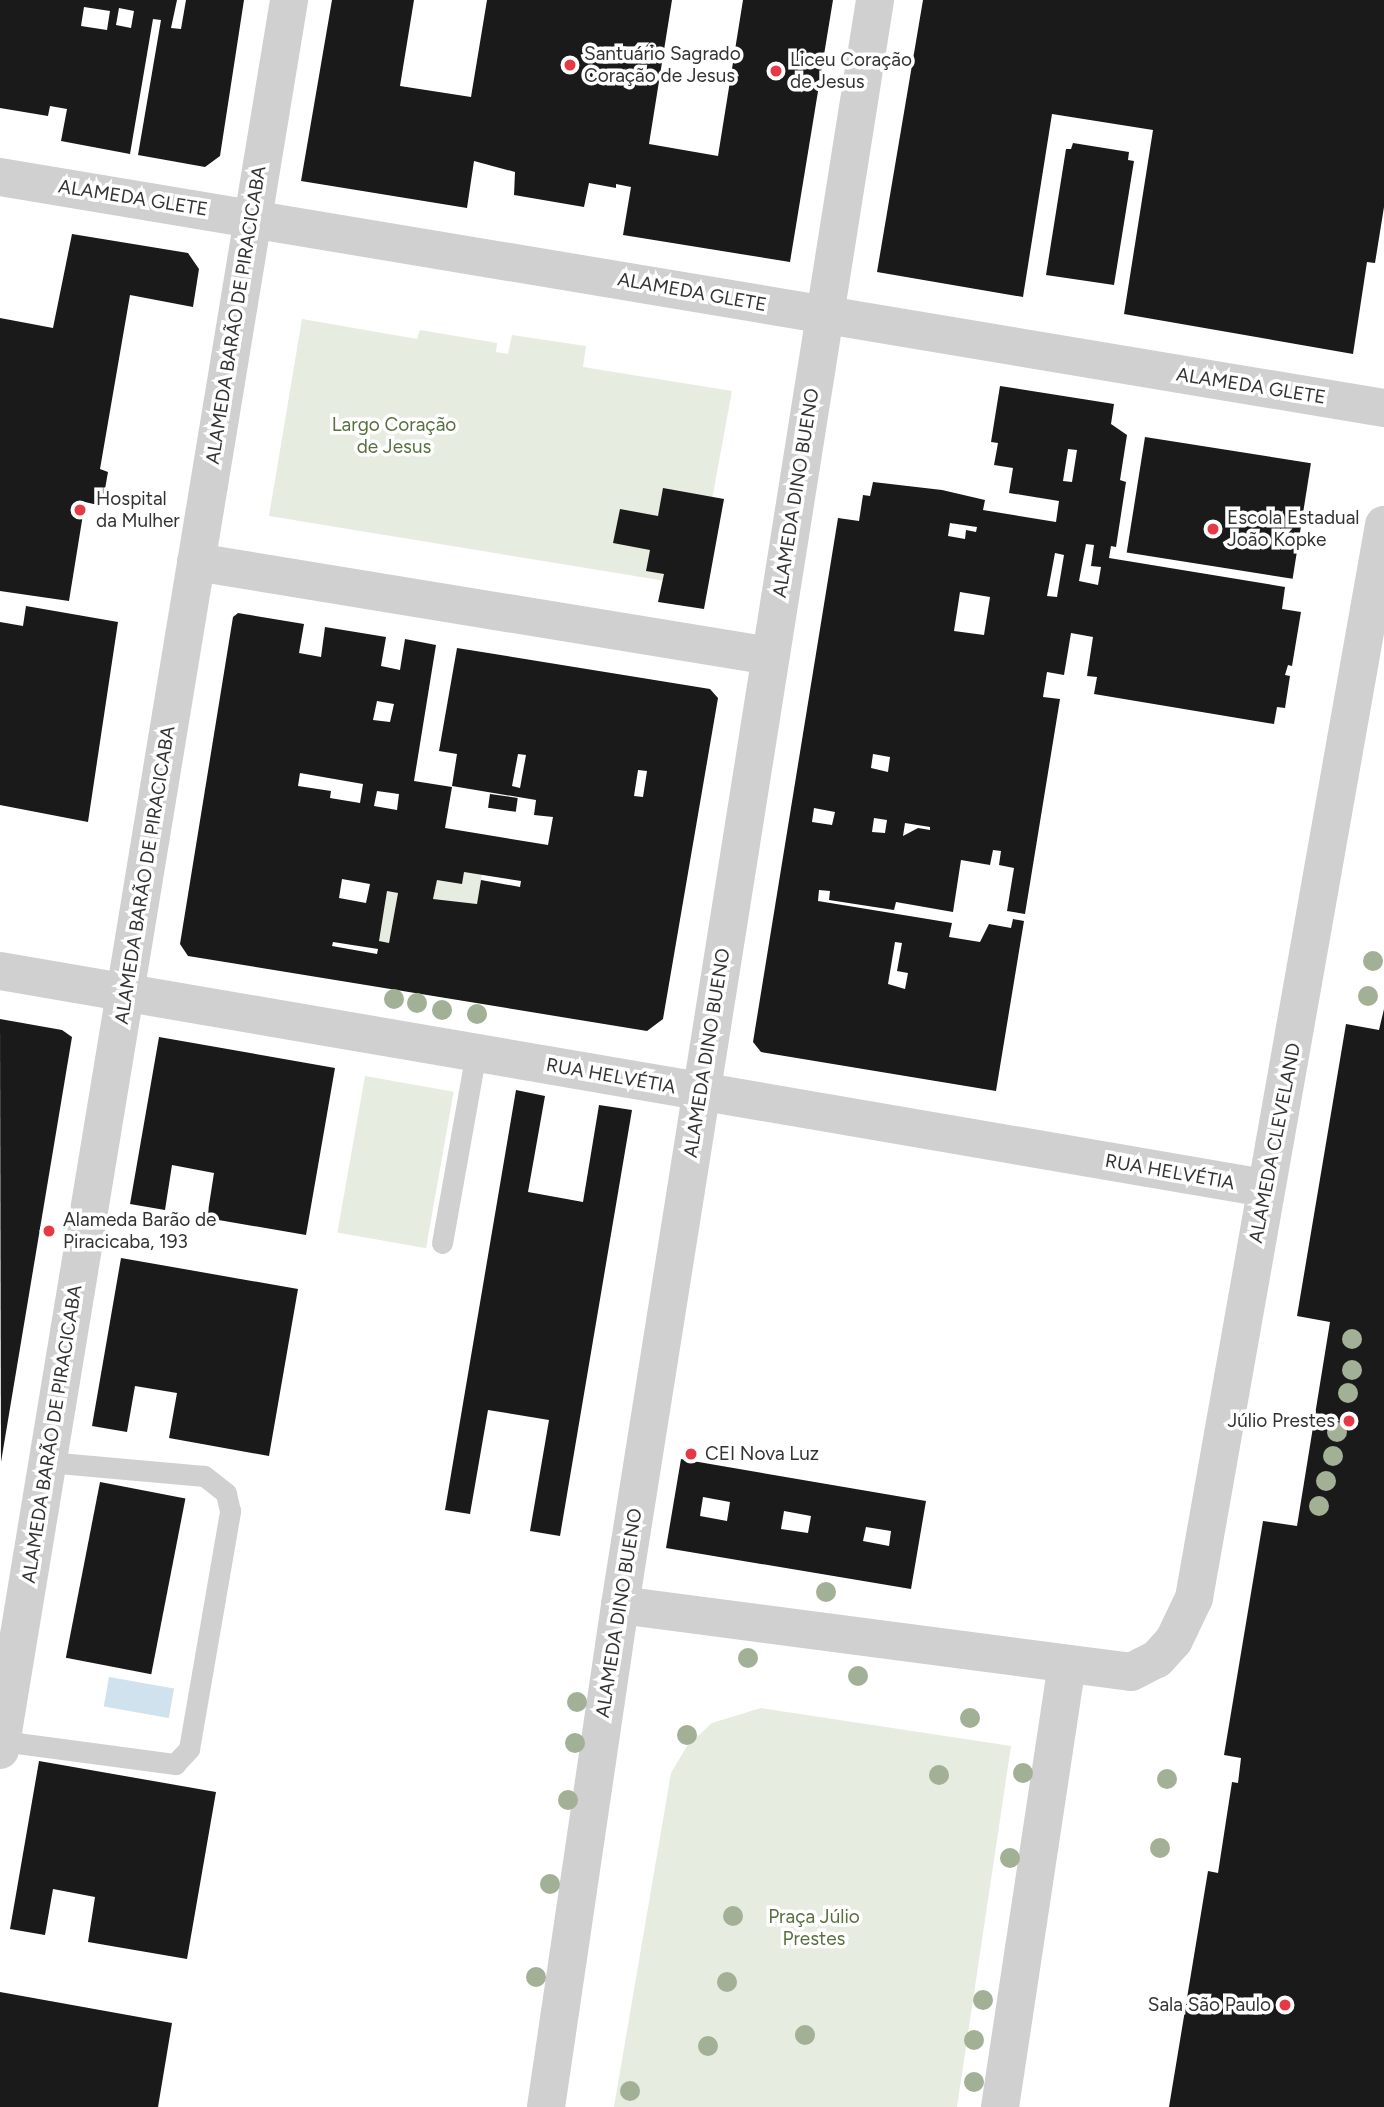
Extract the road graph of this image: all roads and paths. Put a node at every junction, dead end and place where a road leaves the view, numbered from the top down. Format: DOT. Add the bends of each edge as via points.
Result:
graph roads {
  1 [pos="289,0"];
  2 [pos="875,0"];
  3 [pos="0,177"];
  4 [pos="252,218"];
  5 [pos="824,314"];
  6 [pos="1384,408"];
  7 [pos="1384,525"];
  8 [pos="196,562"];
  9 [pos="770,656"];
  10 [pos="0,971"];
  11 [pos="125,993"];
  12 [pos="476,1053"];
  13 [pos="701,1091"];
  14 [pos="1264,1188"];
  15 [pos="442,1243"];
  16 [pos="48,1462"];
  17 [pos="620,1605"];
  18 [pos="1067,1665"];
  19 [pos="1,1745"];
  20 [pos="546,2107"];
  21 [pos="1000,2107"];
  1 -- 4 [label="street, ALAMEDA BARÃO DE PIRACICABA"];
  2 -- 5 [label="street, ALAMEDA DINO BUENO"];
  3 -- 4 [label="street, ALAMEDA GLETE"];
  4 -- 5 [label="street, ALAMEDA GLETE"];
  4 -- 8 [label="street, ALAMEDA BARÃO DE PIRACICABA"];
  5 -- 6 [label="street, ALAMEDA GLETE"];
  5 -- 9 [label="street, ALAMEDA DINO BUENO"];
  7 -- 14 [label="street, ALAMEDA CLEVELAND" via="1306,986"];
  8 -- 9 [label="street"];
  8 -- 11 [label="street, ALAMEDA BARÃO DE PIRACICABA"];
  9 -- 13 [label="street, ALAMEDA DINO BUENO"];
  10 -- 11 [label="street, RUA HELVÉTIA"];
  11 -- 12 [label="street, RUA HELVÉTIA"];
  11 -- 16 [label="street, ALAMEDA BARÃO DE PIRACICABA"];
  12 -- 13 [label="street, RUA HELVÉTIA"];
  12 -- 15 [label="lane"];
  13 -- 14 [label="street, RUA HELVÉTIA"];
  13 -- 17 [label="street, ALAMEDA DINO BUENO"];
  14 -- 18 [label="street, ALAMEDA CLEVELAND" via="1194,1598 1187,1616 1174,1640 1143,1668 1131,1672"];
  16 -- 19 [label="street, ALAMEDA BARÃO DE PIRACICABA"];
  16 -- 19 [label="lane" via="204,1476 226,1493 230,1511 190,1749 175,1764"];
  17 -- 18 [label="street"];
  17 -- 20 [label="street, ALAMEDA DINO BUENO"];
  18 -- 21 [label="street"];
}
